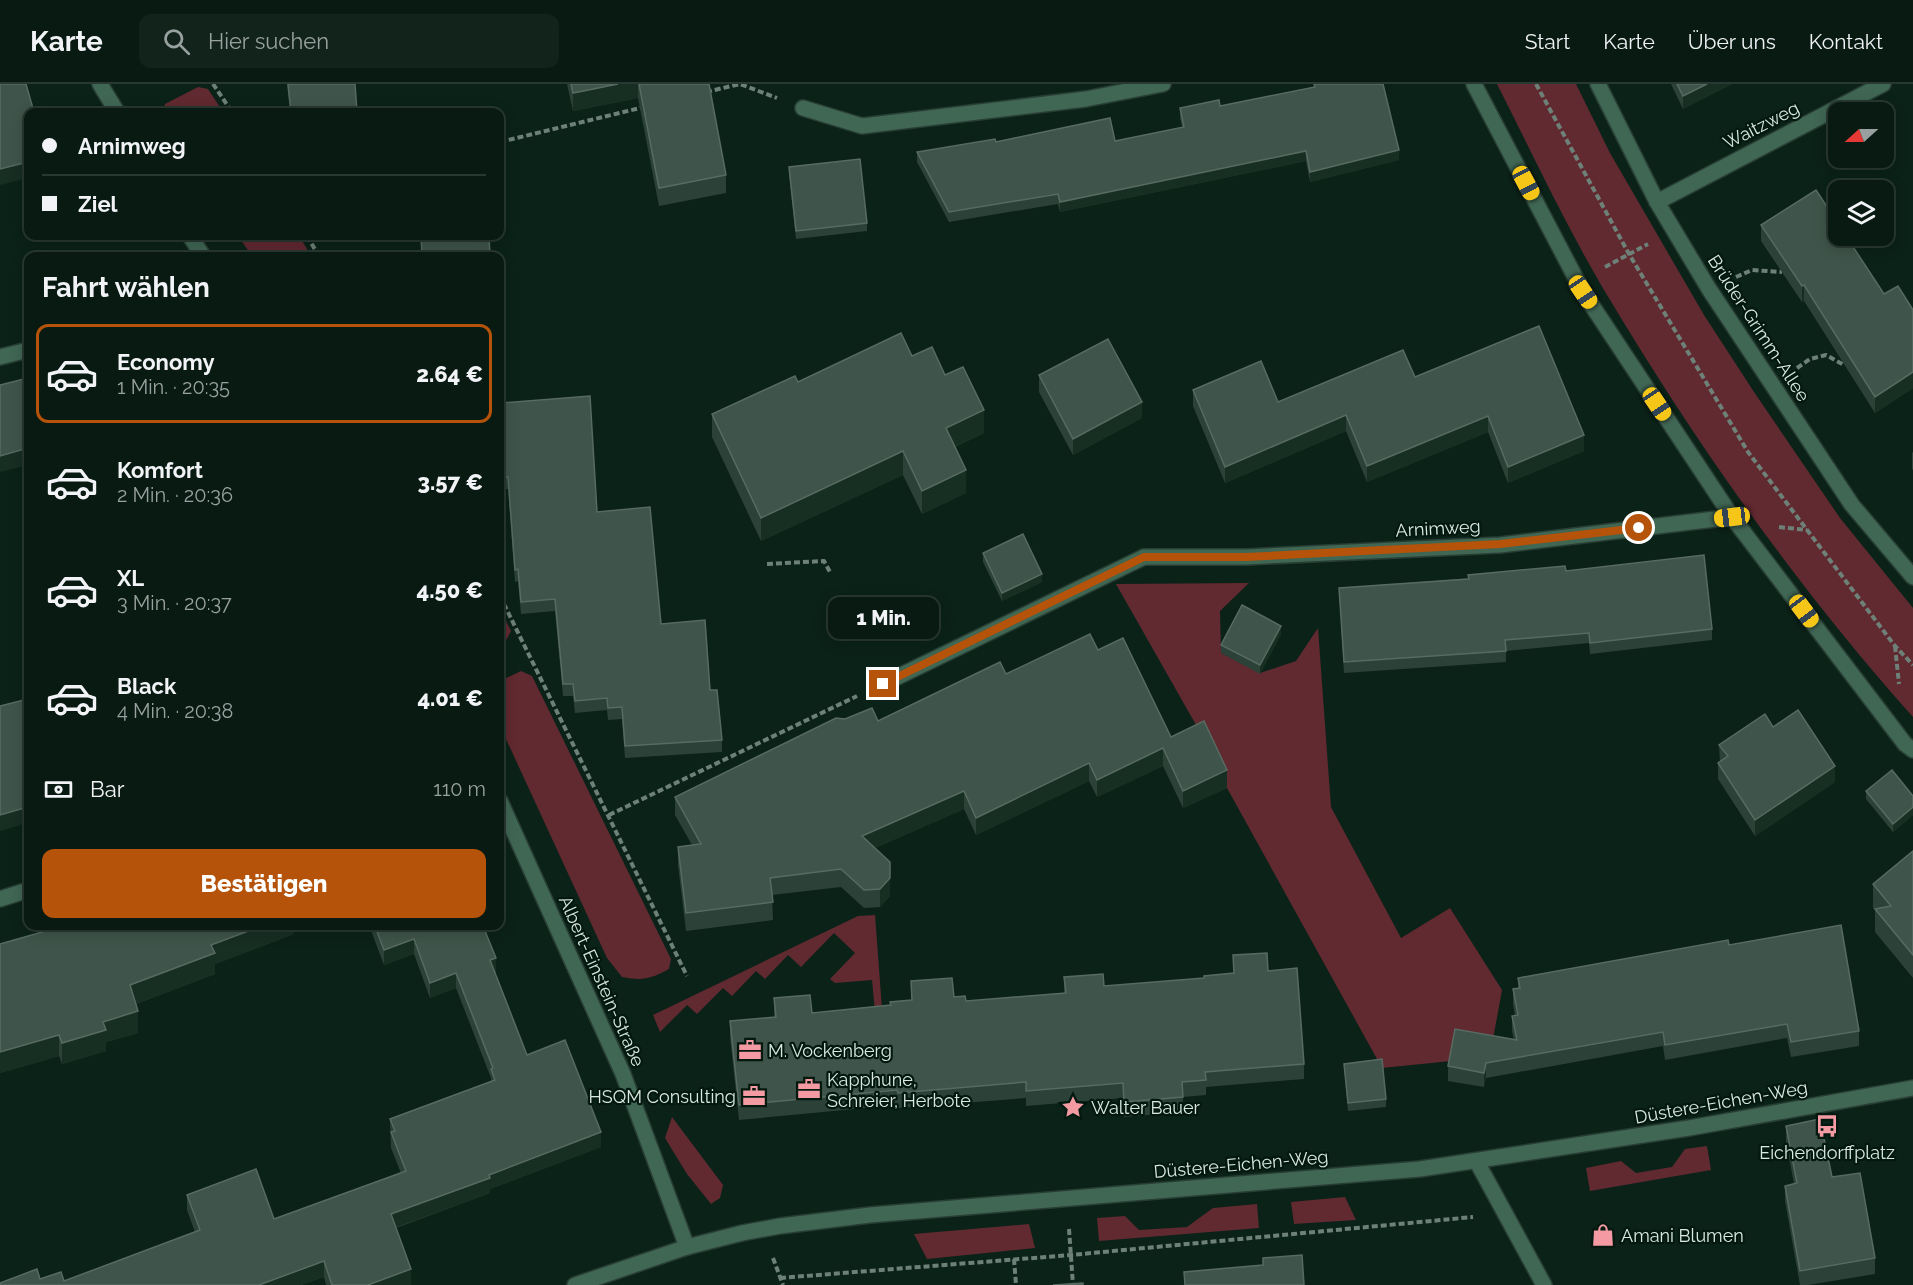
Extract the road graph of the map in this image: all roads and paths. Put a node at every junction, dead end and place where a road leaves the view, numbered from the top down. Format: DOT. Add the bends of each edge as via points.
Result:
graph roads {
  1 [pos="100,84"];
  2 [pos="213,84"];
  3 [pos="1163,84"];
  4 [pos="1474,84"];
  5 [pos="1536,84"];
  6 [pos="1598,84"];
  7 [pos="1883,84"];
  8 [pos="705,93"];
  9 [pos="648,106"];
  10 [pos="115,108"];
  11 [pos="229,108"];
  12 [pos="802,108"];
  13 [pos="504,141"];
  14 [pos="1657,202"];
  15 [pos="1674,230"];
  16 [pos="1629,254"];
  17 [pos="1752,270"];
  18 [pos="1782,272"];
  19 [pos="1577,282"];
  20 [pos="24,351"];
  21 [pos="1826,355"];
  22 [pos="0,357"];
  23 [pos="1844,365"];
  24 [pos="1732,517"];
  25 [pos="767,564"];
  26 [pos="830,572"];
  27 [pos="1913,578"];
  28 [pos="504,604"];
  29 [pos="1913,666"];
  30 [pos="883,684"];
  31 [pos="1913,750"];
  32 [pos="504,810"];
  33 [pos="609,815"];
  34 [pos="24,891"];
  35 [pos="0,899"];
  36 [pos="687,976"];
  37 [pos="1913,1088"];
  38 [pos="1477,1162"];
  39 [pos="1066,1198"];
  40 [pos="1504,1214"];
  41 [pos="687,1247"];
  42 [pos="1071,1255"];
  43 [pos="1014,1259"];
  44 [pos="780,1278"];
  45 [pos="575,1285"];
  46 [pos="1016,1285"];
  47 [pos="1073,1285"];
  48 [pos="1544,1285"];
  1 -- 10 [label="street"];
  2 -- 11 [label="path"];
  3 -- 12 [label="street" via="1086,99 862,126"];
  4 -- 19 [label="street"];
  5 -- 16 [label="path"];
  6 -- 14 [label="street, Brüder-Grimm-Allee"];
  7 -- 14 [label="street, Waitzweg"];
  8 -- 12 [label="path" via="740,84"];
  9 -- 13 [label="path"];
  14 -- 15 [label="street, Brüder-Grimm-Allee"];
  15 -- 16 [label="path"];
  15 -- 27 [label="street, Brüder-Grimm-Allee" via="1852,505"];
  16 -- 19 [label="path"];
  16 -- 29 [label="path" via="1748,452"];
  17 -- 18 [label="path"];
  19 -- 24 [label="street"];
  20 -- 22 [label="street"];
  21 -- 23 [label="path"];
  24 -- 30 [label="street, Arnimweg" via="1500,544 1246,557 1144,557"];
  24 -- 31 [label="street"];
  25 -- 26 [label="path" via="824,561"];
  28 -- 33 [label="path"];
  30 -- 33 [label="path"];
  32 -- 41 [label="street, Albert-Einstein-Straße" via="623,1074"];
  33 -- 36 [label="path"];
  34 -- 35 [label="street"];
  37 -- 38 [label="street, Düstere-Eichen-Weg"];
  38 -- 39 [label="street, Düstere-Eichen-Weg"];
  38 -- 40 [label="street"];
  39 -- 41 [label="street, Düstere-Eichen-Weg" via="780,1226"];
  39 -- 42 [label="path"];
  40 -- 42 [label="path"];
  40 -- 48 [label="street"];
  41 -- 45 [label="street, Düstere-Eichen-Weg"];
  42 -- 43 [label="path"];
  42 -- 47 [label="path"];
  43 -- 44 [label="path"];
  43 -- 46 [label="path"];
}
